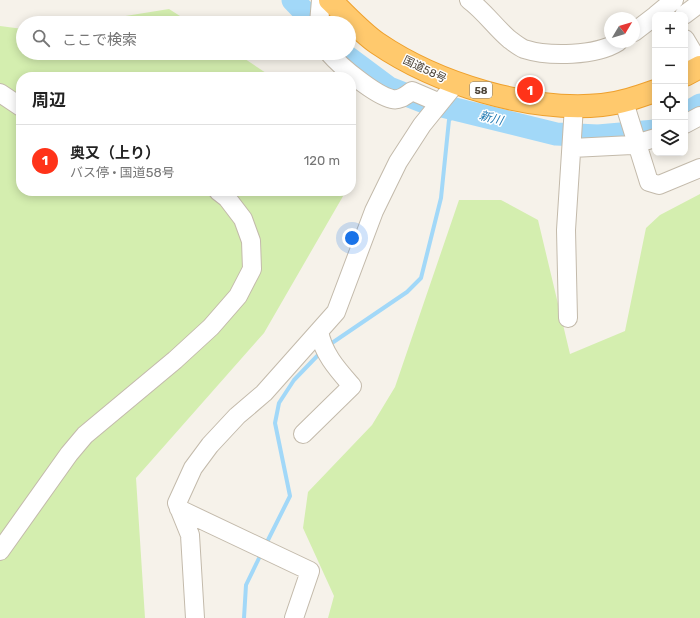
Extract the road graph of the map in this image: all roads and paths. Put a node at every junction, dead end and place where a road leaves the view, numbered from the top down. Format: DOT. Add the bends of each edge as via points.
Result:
graph roads {
  1 [pos="321,0"];
  2 [pos="330,0"];
  3 [pos="469,0"];
  4 [pos="674,0"];
  5 [pos="700,3"];
  6 [pos="659,12"];
  7 [pos="688,12"];
  8 [pos="320,16"];
  9 [pos="348,16"];
  10 [pos="652,17"];
  11 [pos="356,24"];
  12 [pos="640,27"];
  13 [pos="688,44"];
  14 [pos="607,48"];
  15 [pos="335,60"];
  16 [pos="700,64"];
  17 [pos="700,67"];
  18 [pos="350,72"];
  19 [pos="688,73"];
  20 [pos="356,77"];
  21 [pos="456,83"];
  22 [pos="652,92"];
  23 [pos="0,94"];
  24 [pos="624,102"];
  25 [pos="440,103"];
  26 [pos="16,104"];
  27 [pos="574,106"];
  28 [pos="700,116"];
  29 [pos="688,122"];
  30 [pos="652,139"];
  31 [pos="636,144"];
  32 [pos="572,148"];
  33 [pos="700,168"];
  34 [pos="224,196"];
  35 [pos="568,318"];
  36 [pos="319,331"];
  37 [pos="303,434"];
  38 [pos="179,509"];
  39 [pos="0,551"];
  40 [pos="195,618"];
  41 [pos="294,618"];
  1 -- 8 [label="street"];
  2 -- 9 [label="highway, 国道58号 / 58"];
  3 -- 14 [label="street" via="509,39 524,49 551,53 593,52"];
  4 -- 6 [label="street"];
  5 -- 7 [label="street"];
  10 -- 12 [label="street"];
  11 -- 21 [label="highway, 国道58号 / 58" via="376,42 437,77"];
  13 -- 16 [label="street"];
  15 -- 18 [label="street"];
  17 -- 19 [label="highway"];
  20 -- 25 [label="street" via="370,88 393,99 401,99 412,91"];
  21 -- 25 [label="street"];
  21 -- 27 [label="highway, 国道58号 / 58" via="542,104"];
  22 -- 24 [label="highway, 国道58号 / 58"];
  23 -- 26 [label="street"];
  24 -- 27 [label="highway, 国道58号 / 58"];
  24 -- 31 [label="street"];
  25 -- 36 [label="street" via="398,162 374,210 336,312"];
  27 -- 32 [label="street"];
  28 -- 29 [label="street"];
  30 -- 31 [label="street"];
  31 -- 32 [label="street"];
  31 -- 33 [label="street" via="649,182 659,185"];
  32 -- 35 [label="street" via="566,230"];
  34 -- 39 [label="street" via="243,220 251,241 252,269 238,296 175,360 85,435"];
  36 -- 37 [label="street" via="321,343 334,366 352,386"];
  36 -- 38 [label="street" via="264,393 237,416 210,445 193,468 177,503"];
  38 -- 40 [label="street" via="190,535"];
  38 -- 41 [label="street" via="310,571"];
}
